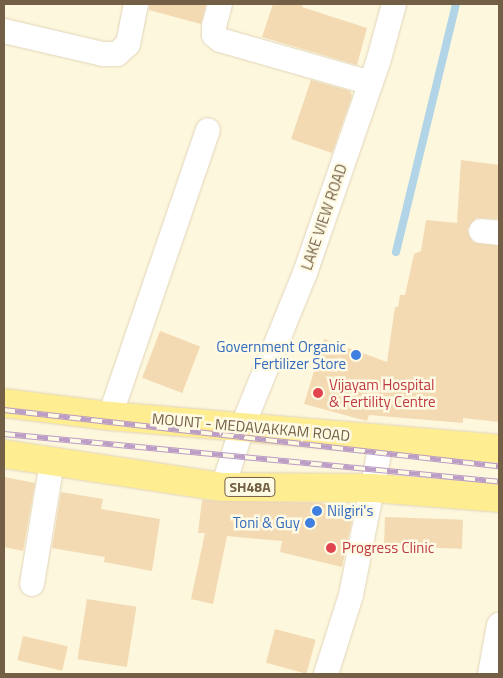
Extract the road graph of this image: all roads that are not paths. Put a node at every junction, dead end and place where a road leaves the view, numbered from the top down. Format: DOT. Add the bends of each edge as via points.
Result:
graph roads {
  1 [pos="136,4"];
  2 [pos="220,4"];
  3 [pos="394,4"];
  4 [pos="4,30"];
  5 [pos="371,83"];
  6 [pos="208,130"];
  7 [pos="4,403"];
  8 [pos="110,416"];
  9 [pos="242,425"];
  10 [pos="382,438"];
  11 [pos="499,449"];
  12 [pos="4,454"];
  13 [pos="52,462"];
  14 [pos="223,487"];
  15 [pos="374,488"];
  16 [pos="499,498"];
  17 [pos="32,584"];
  18 [pos="499,625"];
  19 [pos="326,674"];
  20 [pos="490,674"];
  1 -- 4 [label="street" via="128,44 117,54 103,54"];
  2 -- 5 [label="street" via="214,35 220,40"];
  3 -- 5 [label="street, LAKE VIEW ROAD"];
  5 -- 9 [label="street, LAKE VIEW ROAD" via="305,273"];
  6 -- 8 [label="street"];
  7 -- 8 [label="main road, MOUNT - MEDAVAKKAM ROAD"];
  8 -- 9 [label="main road, MOUNT - MEDAVAKKAM ROAD"];
  9 -- 10 [label="main road, MOUNT - MEDAVAKKAM ROAD"];
  9 -- 14 [label="street, LAKE VIEW ROAD"];
  10 -- 11 [label="main road, MOUNT - MEDAVAKKAM ROAD"];
  10 -- 15 [label="street"];
  12 -- 13 [label="main road, SH48A"];
  13 -- 14 [label="main road, SH48A"];
  13 -- 17 [label="street"];
  14 -- 15 [label="main road, SH48A"];
  15 -- 16 [label="main road, SH48A"];
  15 -- 19 [label="street" via="351,595"];
  18 -- 20 [label="street"];
}
